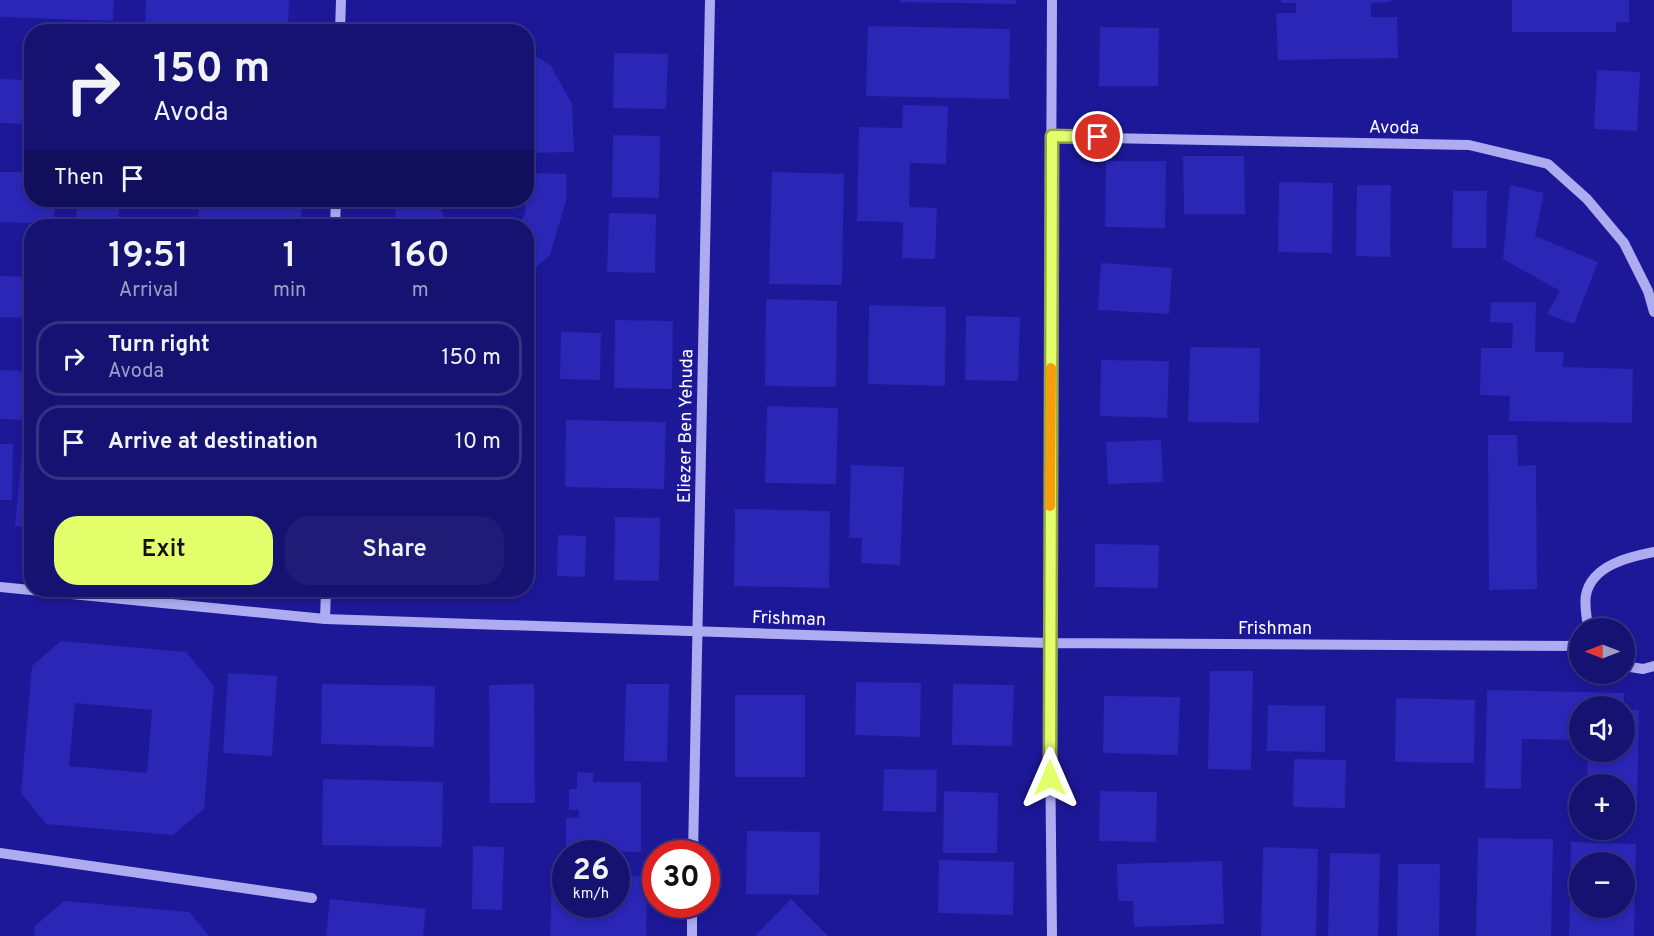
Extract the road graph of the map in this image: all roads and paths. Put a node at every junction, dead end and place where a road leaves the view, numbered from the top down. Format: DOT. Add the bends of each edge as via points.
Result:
graph roads {
  1 [pos="341,0"];
  2 [pos="710,0"];
  3 [pos="1052,0"];
  4 [pos="340,24"];
  5 [pos="1052,136"];
  6 [pos="1654,312"];
  7 [pos="1654,552"];
  8 [pos="0,587"];
  9 [pos="24,589"];
  10 [pos="102,597"];
  11 [pos="326,597"];
  12 [pos="1587,618"];
  13 [pos="325,619"];
  14 [pos="698,632"];
  15 [pos="1049,643"];
  16 [pos="1569,646"];
  17 [pos="1654,666"];
  18 [pos="1635,668"];
  19 [pos="693,840"];
  20 [pos="0,853"];
  21 [pos="312,898"];
  22 [pos="692,918"];
  23 [pos="692,936"];
  24 [pos="1052,936"];
  1 -- 4 [label="street"];
  2 -- 14 [label="street, Eliezer Ben Yehuda"];
  3 -- 5 [label="street"];
  5 -- 6 [label="street, Avoda" via="1469,145 1548,164 1587,199 1624,243"];
  5 -- 15 [label="street"];
  7 -- 12 [label="street" via="1627,557 1594,578 1586,595"];
  8 -- 9 [label="street, Frishman"];
  10 -- 13 [label="street, Frishman"];
  11 -- 13 [label="street"];
  13 -- 14 [label="street, Frishman"];
  14 -- 15 [label="street, Frishman"];
  14 -- 19 [label="street, Eliezer Ben Yehuda"];
  15 -- 16 [label="street, Frishman"];
  15 -- 24 [label="street"];
  17 -- 18 [label="street"];
  20 -- 21 [label="street"];
  22 -- 23 [label="street"];
}
